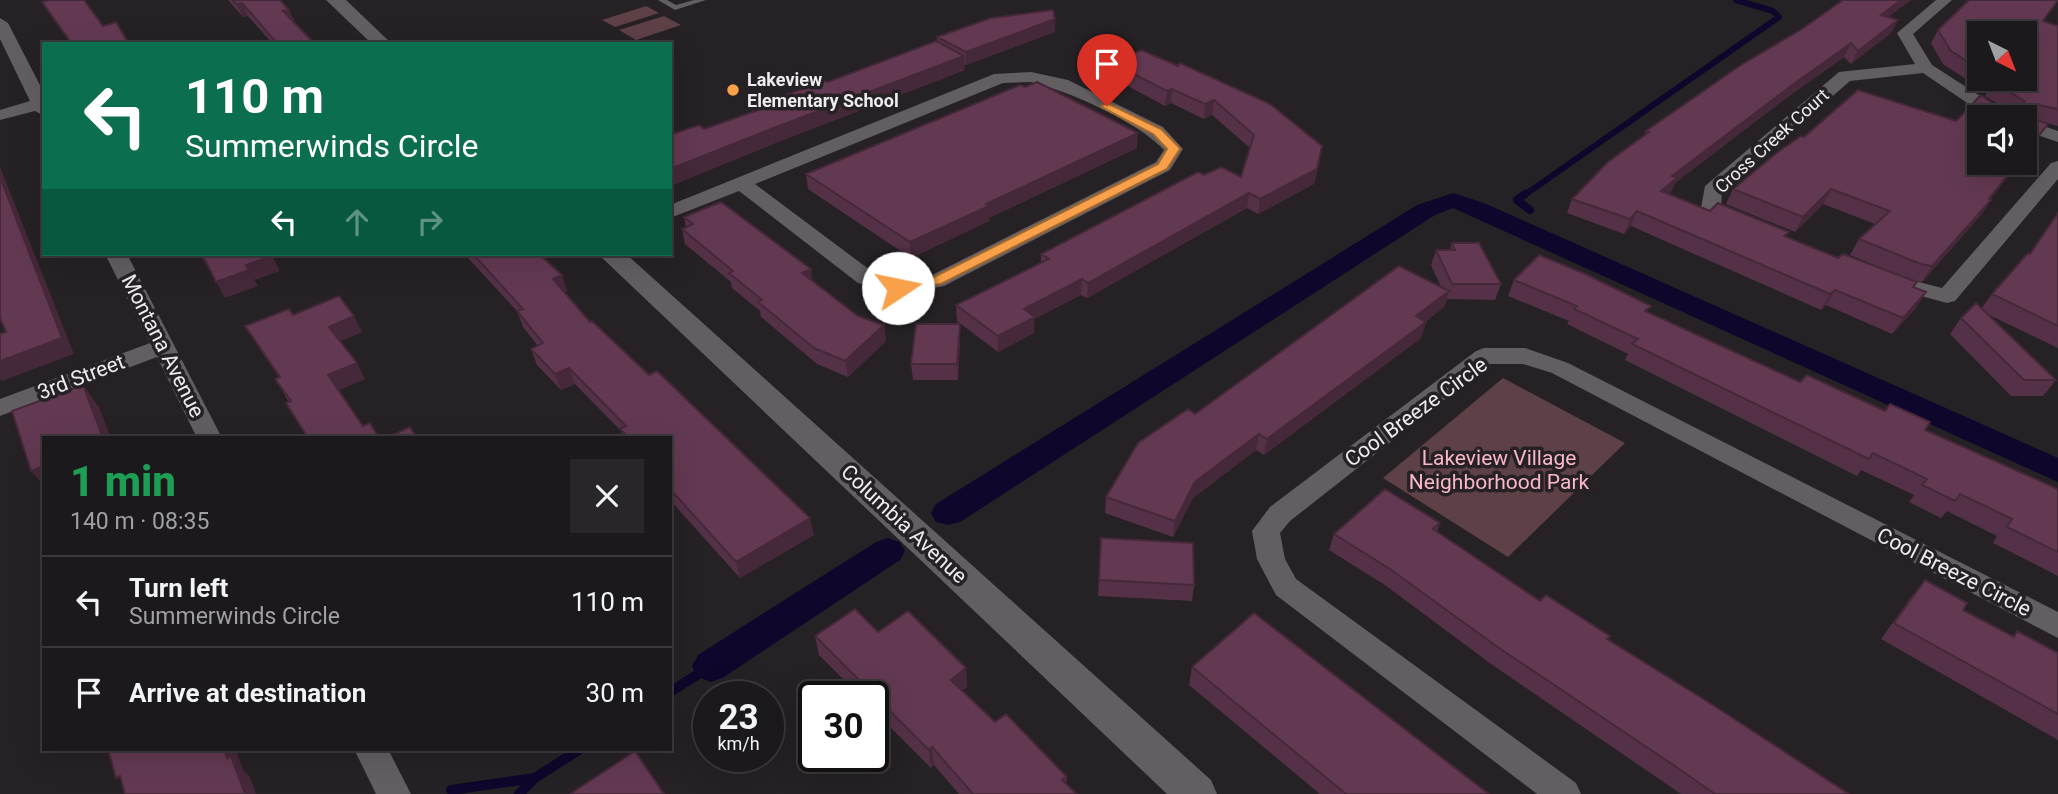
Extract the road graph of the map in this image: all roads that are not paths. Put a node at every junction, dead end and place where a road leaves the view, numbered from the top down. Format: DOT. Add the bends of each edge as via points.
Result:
graph roads {
  1 [pos="335,0"];
  2 [pos="662,0"];
  3 [pos="702,0"];
  4 [pos="1945,0"];
  5 [pos="0,23"];
  6 [pos="381,42"];
  7 [pos="1926,68"];
  8 [pos="1982,105"];
  9 [pos="42,107"];
  10 [pos="0,115"];
  11 [pos="2037,129"];
  12 [pos="2058,137"];
  13 [pos="2058,167"];
  14 [pos="741,183"];
  15 [pos="672,211"];
  16 [pos="1763,229"];
  17 [pos="117,256"];
  18 [pos="613,256"];
  19 [pos="1878,276"];
  20 [pos="163,346"];
  21 [pos="0,408"];
  22 [pos="209,436"];
  23 [pos="2058,625"];
  24 [pos="372,751"];
  25 [pos="394,794"];
  26 [pos="1196,794"];
  27 [pos="1564,794"];
  1 -- 6 [label="street"];
  2 -- 3 [label="lane" via="676,8"];
  4 -- 7 [label="street" via="1905,33"];
  5 -- 9 [label="street"];
  7 -- 8 [label="street"];
  7 -- 16 [label="street, Cross Creek Court" via="1845,76 1712,190 1711,208"];
  9 -- 10 [label="street"];
  11 -- 12 [label="street"];
  13 -- 19 [label="street" via="1947,296"];
  14 -- 14 [label="street" via="866,278 898,288 936,281 1163,166 1174,149 1157,131 1062,84 1031,77 1004,78"];
  14 -- 15 [label="street"];
  17 -- 20 [label="street, Montana Avenue"];
  18 -- 26 [label="street, Columbia Avenue"];
  20 -- 21 [label="street, 3rd Street"];
  20 -- 22 [label="street, Montana Avenue"];
  23 -- 27 [label="street, Cool Breeze Circle" via="1543,360 1484,356 1280,514 1266,531 1271,559 1286,587"];
  24 -- 25 [label="street"];
}
